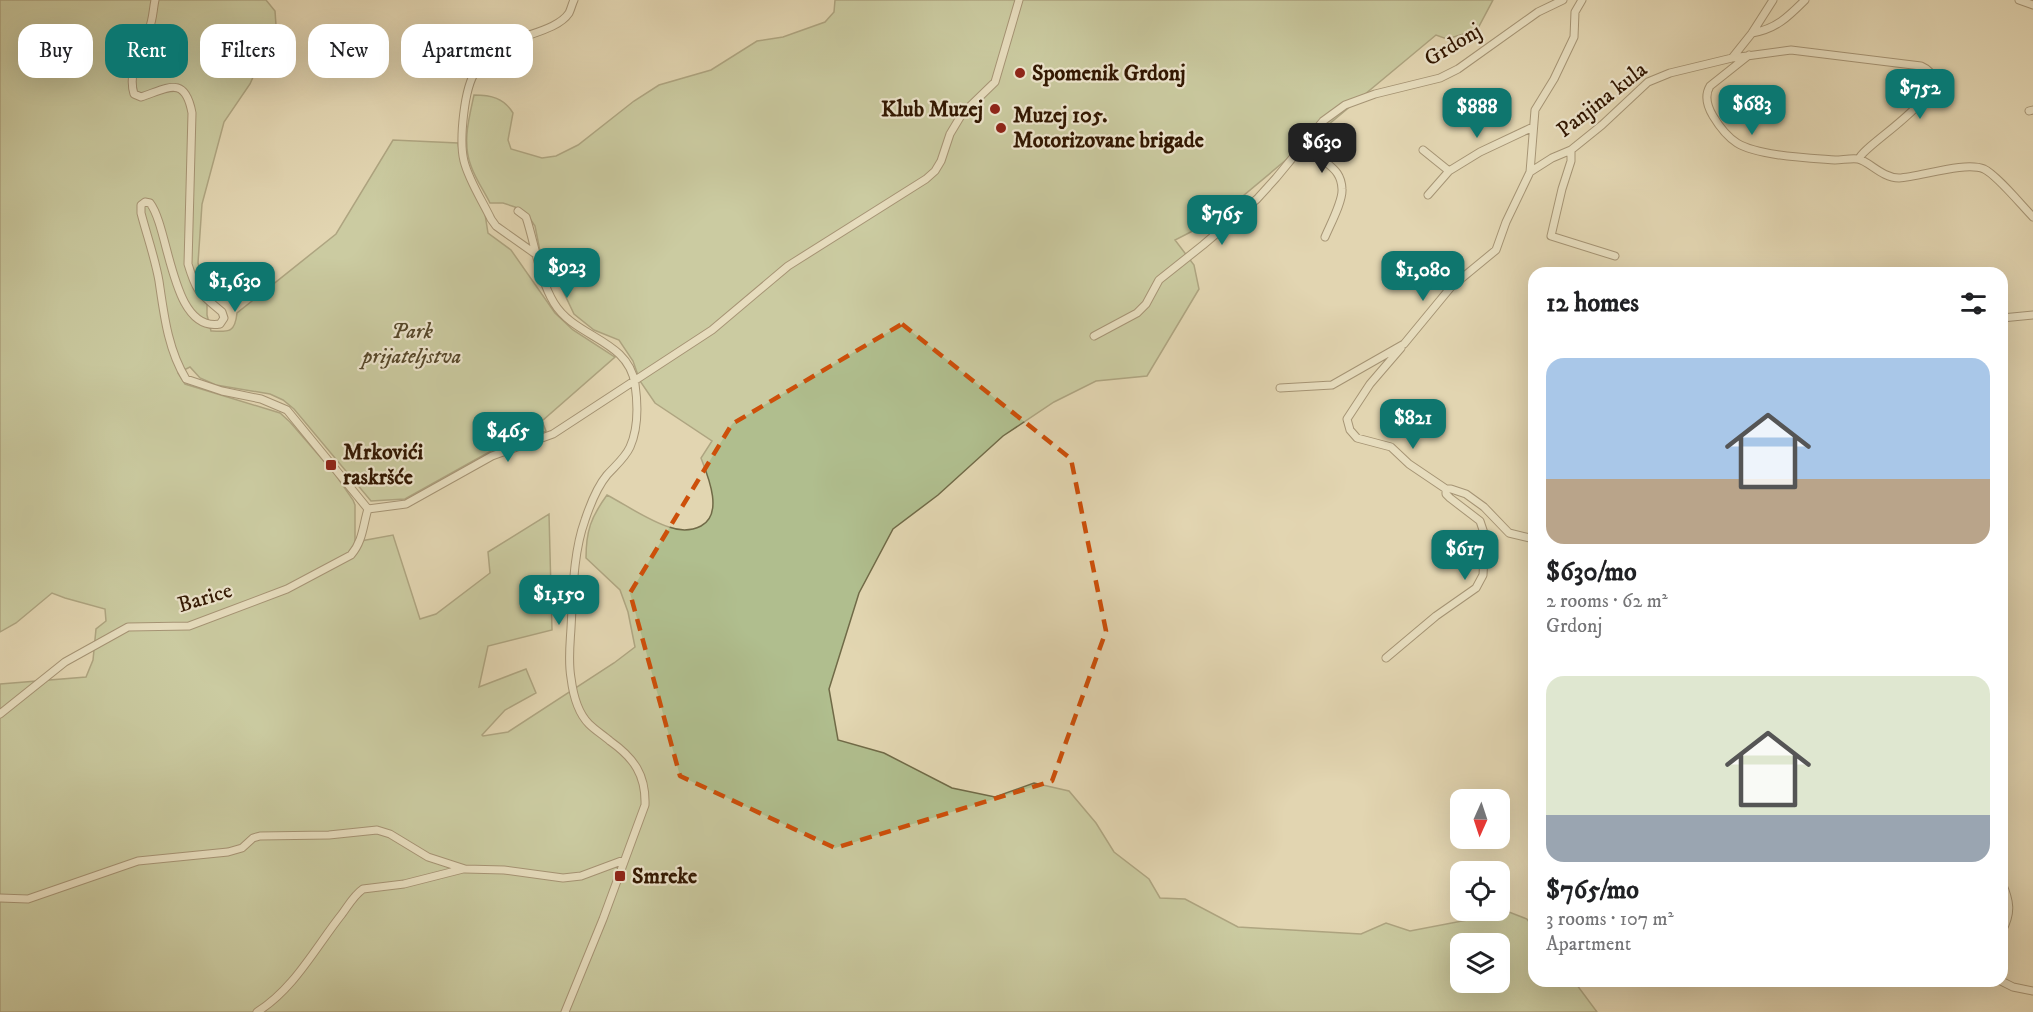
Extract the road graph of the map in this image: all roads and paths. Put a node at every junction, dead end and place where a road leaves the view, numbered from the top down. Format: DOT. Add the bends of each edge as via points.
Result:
graph roads {
  1 [pos="155,0"];
  2 [pos="574,0"];
  3 [pos="1018,0"];
  4 [pos="1563,0"];
  5 [pos="1582,0"];
  6 [pos="1773,0"];
  7 [pos="1805,0"];
  8 [pos="2019,0"];
  9 [pos="2033,5"];
  10 [pos="1752,33"];
  11 [pos="1749,55"];
  12 [pos="1732,58"];
  13 [pos="1323,121"];
  14 [pos="1533,127"];
  15 [pos="1423,150"];
  16 [pos="1571,150"];
  17 [pos="1859,159"];
  18 [pos="1449,171"];
  19 [pos="1530,172"];
  20 [pos="1428,195"];
  21 [pos="518,211"];
  22 [pos="2033,217"];
  23 [pos="1325,237"];
  24 [pos="537,255"];
  25 [pos="1615,256"];
  26 [pos="2033,315"];
  27 [pos="2008,317"];
  28 [pos="1094,336"];
  29 [pos="1404,344"];
  30 [pos="635,380"];
  31 [pos="1280,388"];
  32 [pos="1446,489"];
  33 [pos="368,509"];
  34 [pos="1528,538"];
  35 [pos="1386,658"];
  36 [pos="0,714"];
  37 [pos="624,860"];
  38 [pos="465,869"];
  39 [pos="0,898"];
  40 [pos="2008,900"];
  41 [pos="2008,916"];
  42 [pos="2008,984"];
  43 [pos="2033,991"];
  44 [pos="257,1012"];
  45 [pos="566,1012"];
  1 -- 33 [label="street" via="151,25 132,71 132,86 134,94 141,97 176,87 190,101 188,264 193,283 224,318 220,324 204,324 185,304 156,213 145,202 141,213 178,367 186,380 261,399 287,410"];
  2 -- 24 [label="street" via="565,17 496,51 475,72 462,127 464,161 491,219"];
  3 -- 30 [label="street" via="995,82 962,114 935,171 788,266 712,330"];
  4 -- 13 [label="street, Grdonj" via="1538,12 1458,69 1440,78 1345,105"];
  5 -- 14 [label="street" via="1575,12 1574,37 1535,110"];
  6 -- 10 [label="street"];
  7 -- 10 [label="street" via="1784,21 1766,31"];
  8 -- 9 [label="street"];
  10 -- 12 [label="street"];
  11 -- 12 [label="street, Panjina kula"];
  11 -- 17 [label="street" via="1707,91 1707,106 1726,135 1746,147 1782,155"];
  11 -- 17 [label="street, Panjina kula" via="1791,50 1817,52 1929,69 1931,84 1921,101"];
  12 -- 16 [label="street, Panjina kula" via="1648,82"];
  13 -- 23 [label="street" via="1318,152 1334,167 1343,190"];
  13 -- 28 [label="street, Grdonj" via="1257,199 1159,280 1137,313"];
  14 -- 18 [label="street"];
  14 -- 19 [label="street"];
  15 -- 18 [label="street"];
  16 -- 19 [label="street, Panjina kula"];
  16 -- 25 [label="street" via="1551,236"];
  17 -- 22 [label="street" via="1896,178 1960,169 1985,170"];
  18 -- 20 [label="street"];
  19 -- 29 [label="street" via="1496,250 1451,287"];
  21 -- 24 [label="street" via="526,217"];
  24 -- 30 [label="street" via="554,304 571,321 618,352"];
  26 -- 27 [label="street"];
  29 -- 31 [label="street" via="1332,385"];
  29 -- 32 [label="street" via="1347,419 1350,430 1357,438 1390,447"];
  30 -- 33 [label="street" via="553,435 492,456 406,504"];
  30 -- 37 [label="street" via="637,424 630,447 606,476 584,521 573,594 569,667 575,701 588,723 614,743 641,774 645,805"];
  32 -- 34 [label="street" via="1466,494 1509,533"];
  32 -- 35 [label="street" via="1450,498 1480,521 1485,536 1483,575 1476,588"];
  33 -- 36 [label="street, Barice" via="362,538 351,555 287,589 189,626 128,627 65,662"];
  37 -- 38 [label="street" via="572,878"];
  37 -- 45 [label="street"];
  38 -- 39 [label="street" via="428,856 383,831 260,836 228,852 138,861 28,899"];
  38 -- 44 [label="street" via="363,889 296,977"];
  40 -- 41 [label="street"];
  42 -- 43 [label="street"];
}
